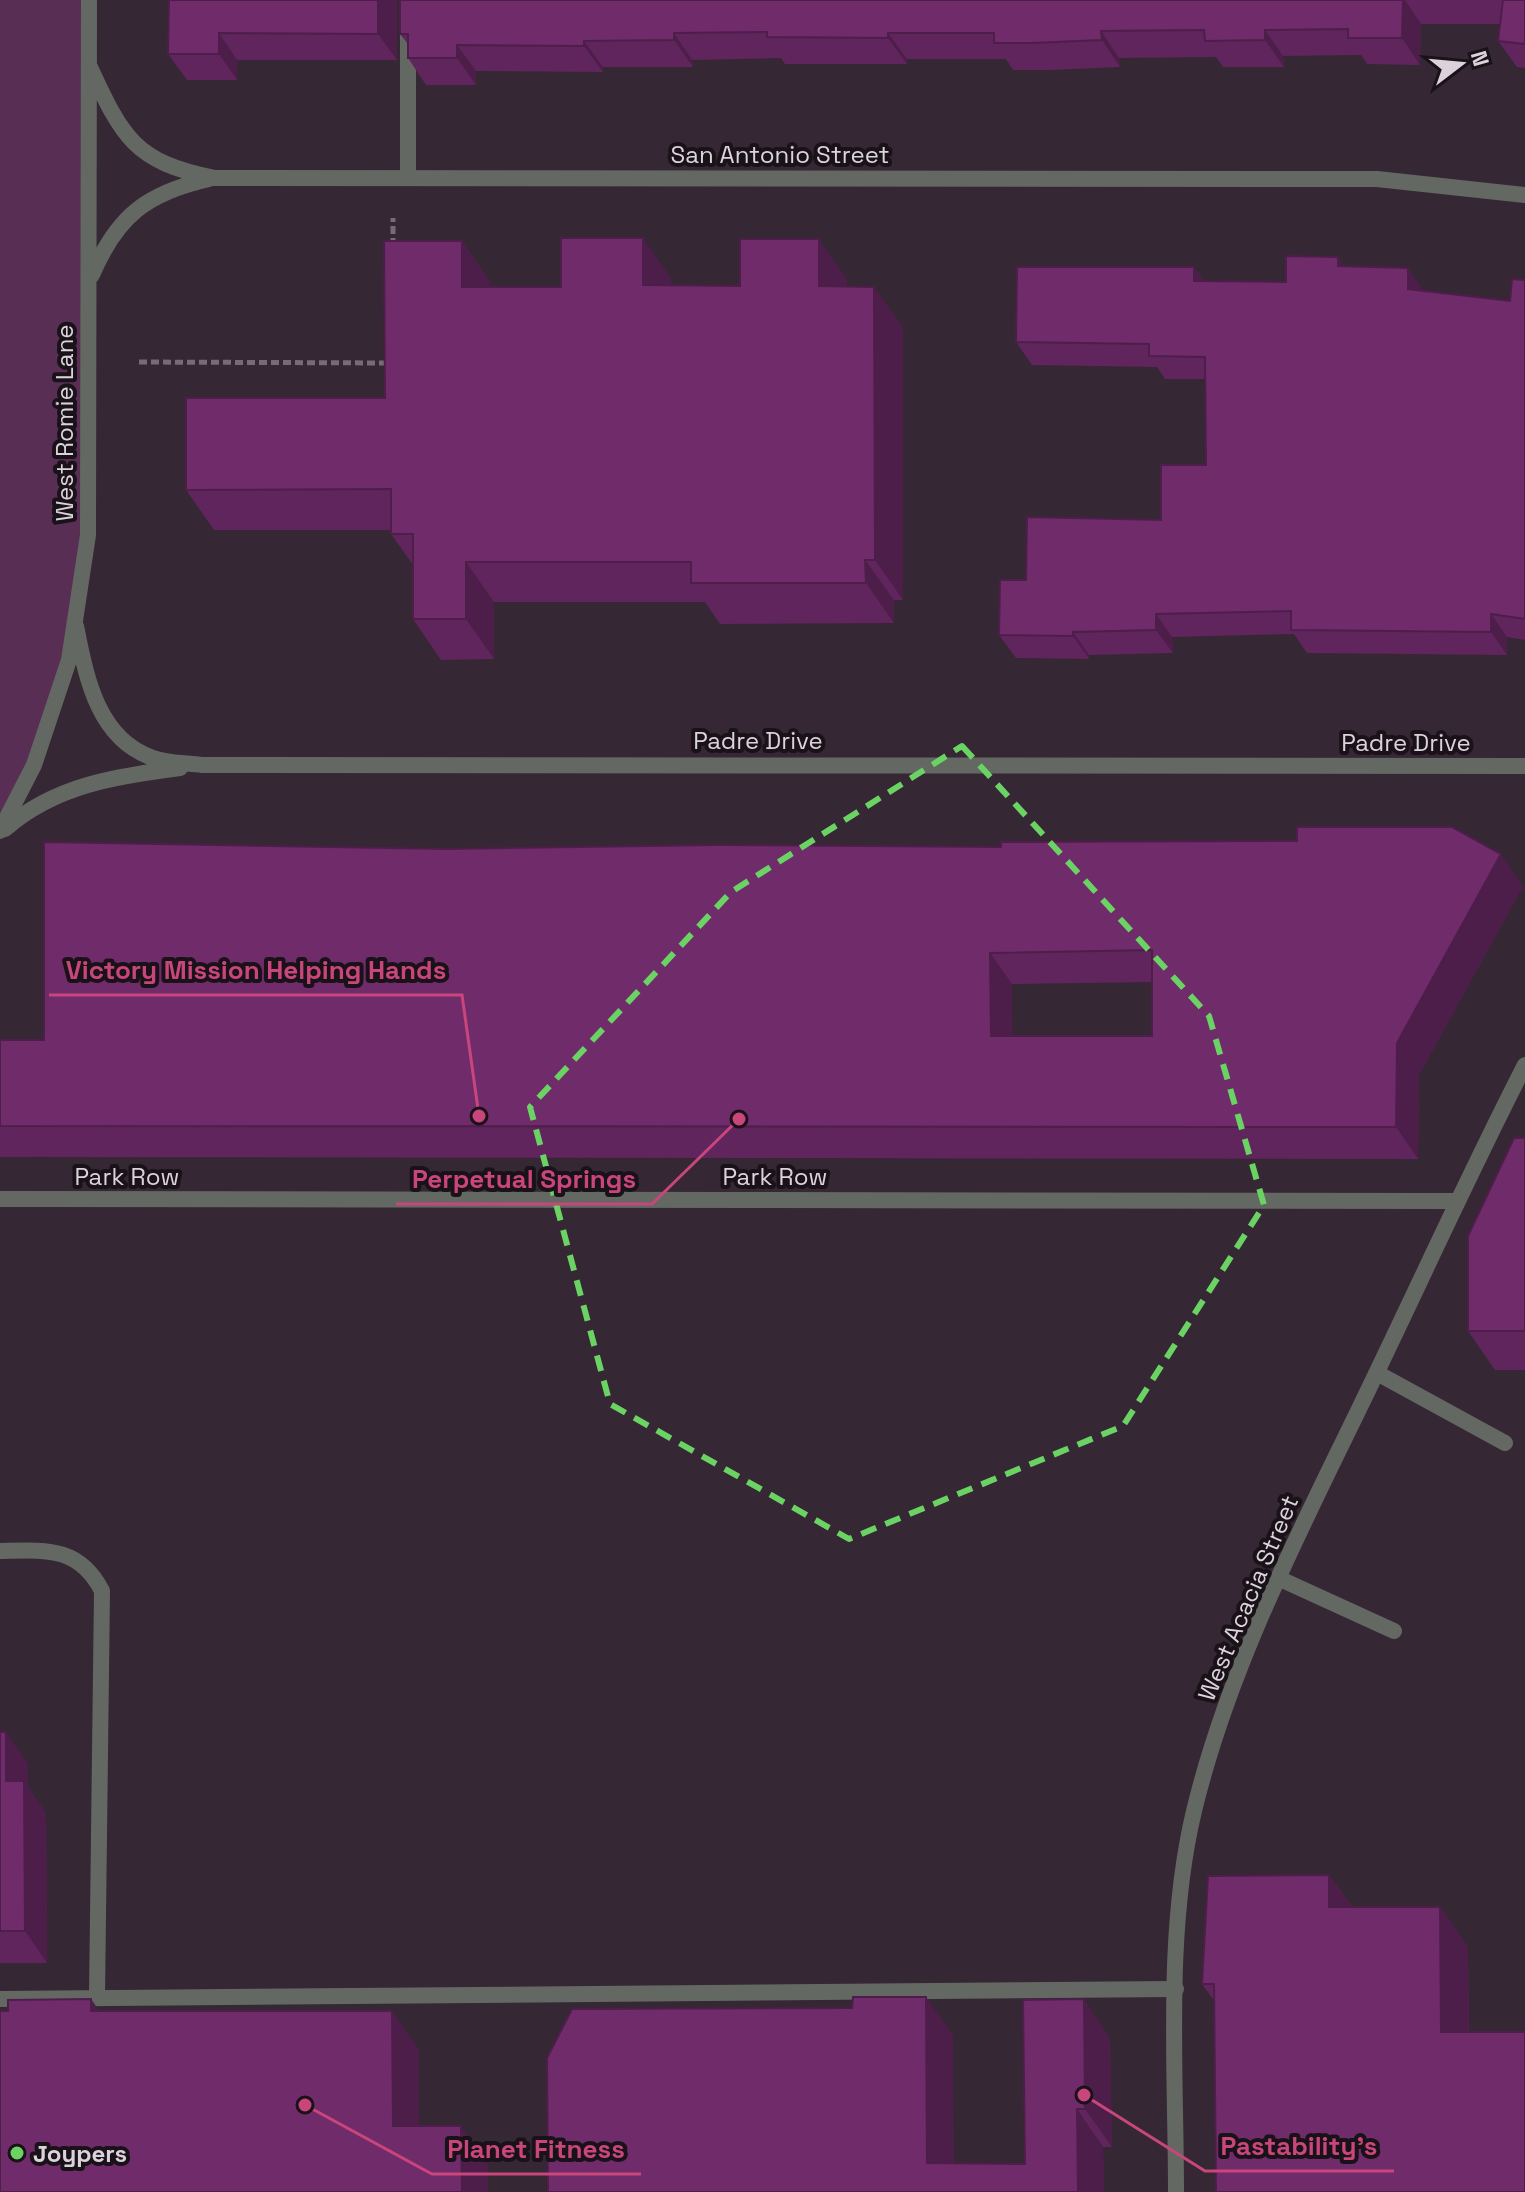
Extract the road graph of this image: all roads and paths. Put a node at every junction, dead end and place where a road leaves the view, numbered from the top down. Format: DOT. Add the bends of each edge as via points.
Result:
graph roads {
  1 [pos="89,0"];
  2 [pos="408,0"];
  3 [pos="89,65"];
  4 [pos="215,178"];
  5 [pos="408,178"];
  6 [pos="1525,195"];
  7 [pos="393,218"];
  8 [pos="393,261"];
  9 [pos="88,283"];
  10 [pos="393,348"];
  11 [pos="139,362"];
  12 [pos="393,363"];
  13 [pos="403,363"];
  14 [pos="76,626"];
  15 [pos="202,765"];
  16 [pos="1525,766"];
  17 [pos="0,832"];
  18 [pos="1525,1065"];
  19 [pos="0,1199"];
  20 [pos="1455,1201"];
  21 [pos="1377,1373"];
  22 [pos="1505,1443"];
  23 [pos="0,1551"];
  24 [pos="1278,1578"];
  25 [pos="1394,1631"];
  26 [pos="1176,1989"];
  27 [pos="97,1997"];
  28 [pos="0,1999"];
  29 [pos="1176,2192"];
  1 -- 3 [label="street, West Romie Lane"];
  2 -- 5 [label="street"];
  3 -- 4 [label="street, San Antonio Street" via="135,145 179,171"];
  3 -- 9 [label="street, West Romie Lane"];
  4 -- 5 [label="street, San Antonio Street"];
  4 -- 9 [label="street" via="161,193 119,224"];
  5 -- 6 [label="street, San Antonio Street" via="1377,179"];
  7 -- 8 [label="path"];
  9 -- 14 [label="street, West Romie Lane" via="88,535"];
  10 -- 12 [label="path"];
  11 -- 12 [label="path"];
  12 -- 13 [label="path"];
  14 -- 15 [label="street, Padre Drive" via="92,698 109,724 130,746 153,758"];
  14 -- 17 [label="street, West Romie Lane" via="34,765"];
  15 -- 16 [label="street, Padre Drive"];
  15 -- 17 [label="street" via="128,775 67,791 40,801"];
  18 -- 20 [label="street, West Acacia Street"];
  19 -- 20 [label="street, Park Row"];
  20 -- 21 [label="street, West Acacia Street"];
  21 -- 22 [label="street"];
  21 -- 24 [label="street, West Acacia Street"];
  23 -- 27 [label="street" via="52,1550 90,1569 102,1591"];
  24 -- 25 [label="street"];
  24 -- 26 [label="street, West Acacia Street" via="1230,1692 1193,1813"];
  26 -- 27 [label="street"];
  26 -- 29 [label="street, West Acacia Street"];
  27 -- 28 [label="street"];
}
